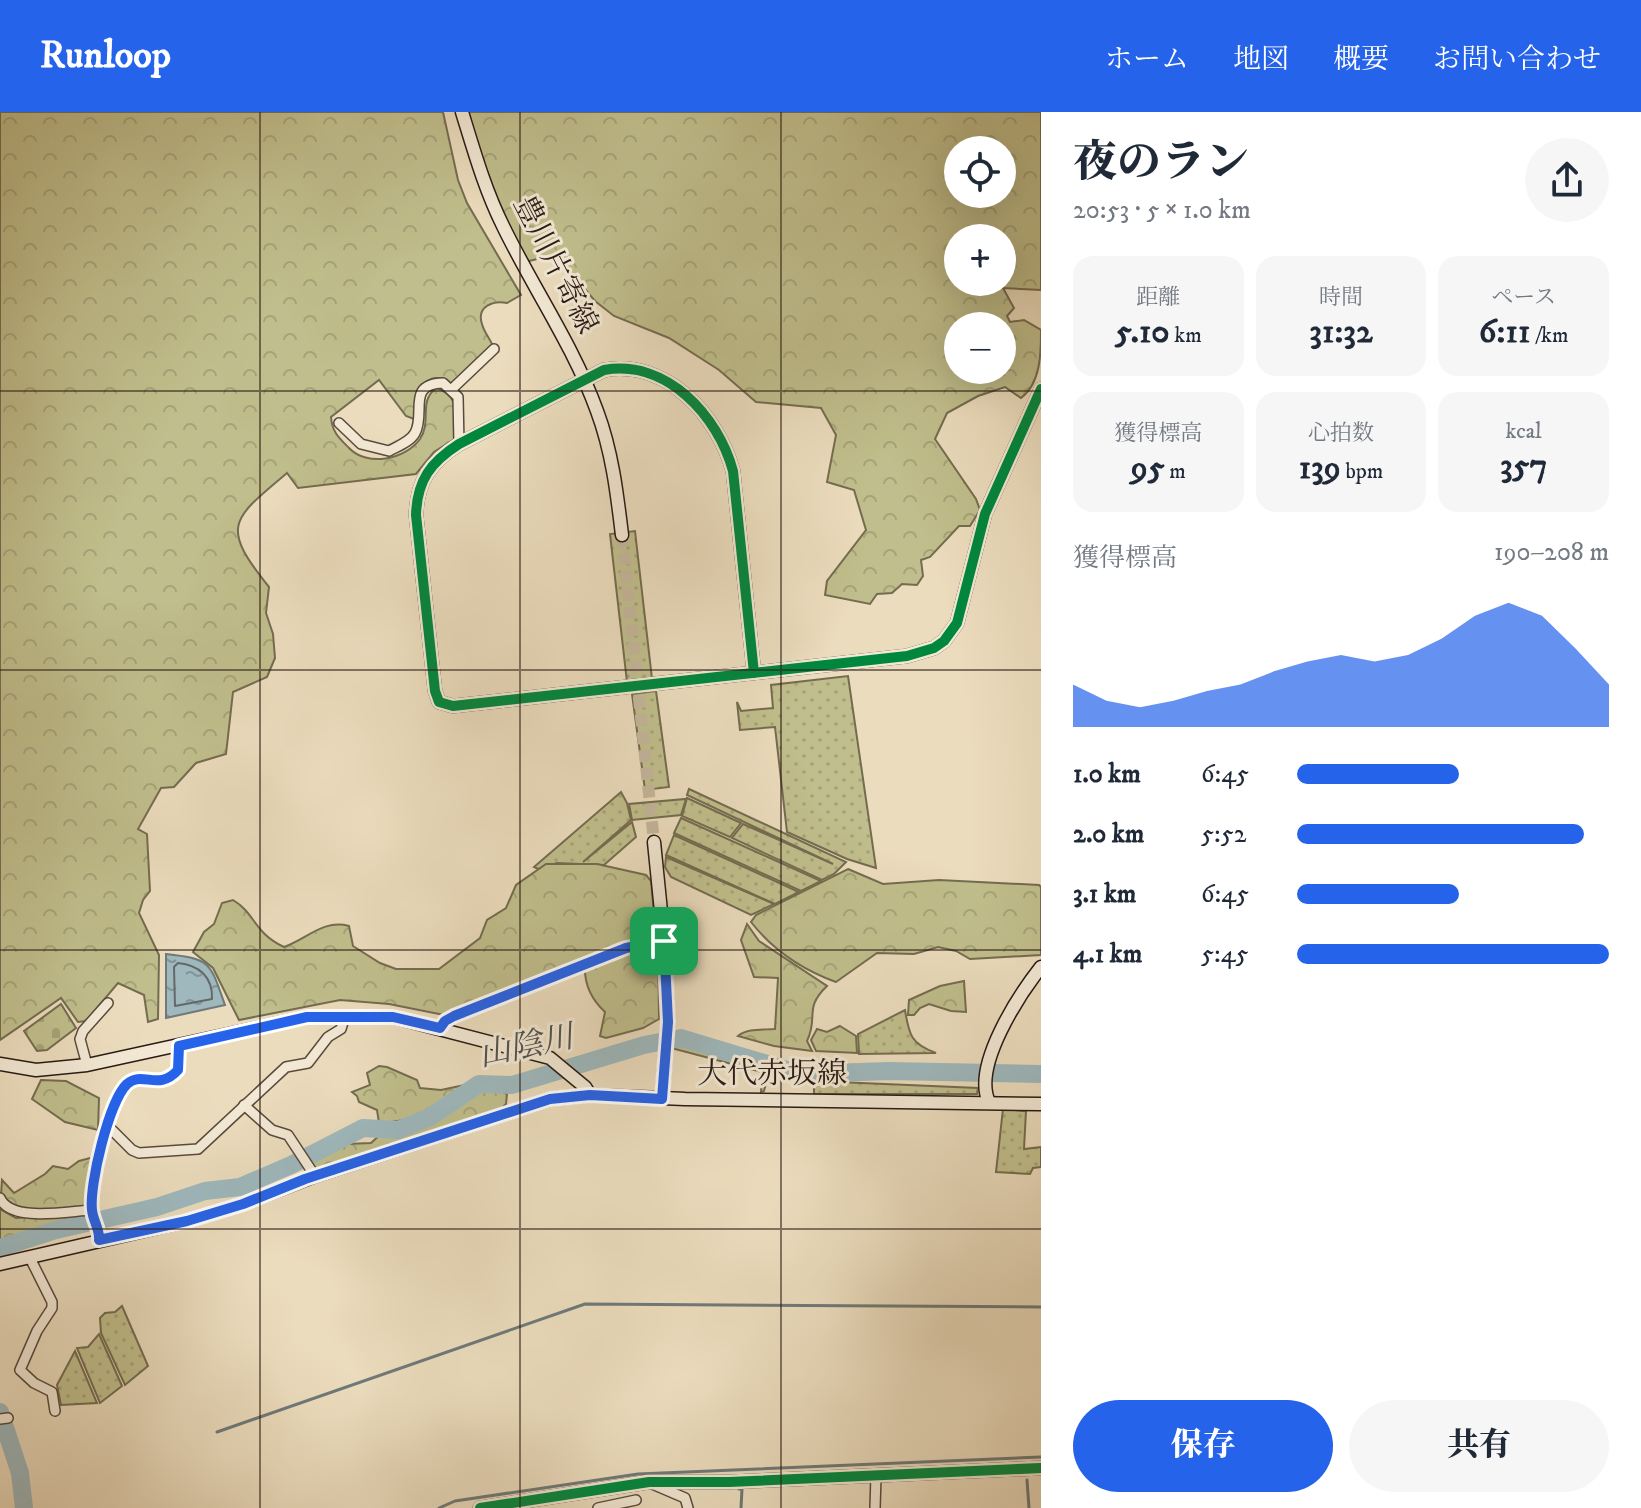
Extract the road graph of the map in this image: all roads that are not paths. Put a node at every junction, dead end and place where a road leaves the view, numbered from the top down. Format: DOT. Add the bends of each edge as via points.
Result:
graph roads {
  1 [pos="462,112"];
  2 [pos="494,349"];
  3 [pos="583,379"];
  4 [pos="452,389"];
  5 [pos="1041,389"];
  6 [pos="339,423"];
  7 [pos="459,444"];
  8 [pos="622,535"];
  9 [pos="754,673"];
  10 [pos="654,842"];
  11 [pos="664,941"];
  12 [pos="1041,967"];
  13 [pos="108,1003"];
  14 [pos="345,1016"];
  15 [pos="440,1028"];
  16 [pos="179,1046"];
  17 [pos="0,1064"];
  18 [pos="87,1065"];
  19 [pos="587,1091"];
  20 [pos="987,1097"];
  21 [pos="662,1099"];
  22 [pos="1041,1104"];
  23 [pos="244,1105"];
  24 [pos="107,1125"];
  25 [pos="315,1176"];
  26 [pos="0,1198"];
  27 [pos="92,1211"];
  28 [pos="99,1240"];
  29 [pos="30,1258"];
  30 [pos="0,1264"];
  31 [pos="55,1411"];
  32 [pos="1041,1468"];
  33 [pos="876,1476"];
  34 [pos="649,1482"];
  35 [pos="634,1485"];
  36 [pos="636,1504"];
  37 [pos="480,1508"];
  38 [pos="598,1508"];
  39 [pos="688,1508"];
  40 [pos="875,1508"];
  1 -- 3 [label="main road, 豊川片寄線" via="503,227"];
  2 -- 4 [label="street"];
  3 -- 7 [label="main road"];
  3 -- 8 [label="main road, 豊川片寄線" via="606,440"];
  3 -- 9 [label="main road" via="617,368 643,372 683,393 715,428 733,471"];
  4 -- 6 [label="street" via="443,383 424,389 414,435 389,451 361,444"];
  4 -- 7 [label="street" via="458,397"];
  5 -- 9 [label="main road" via="985,514 961,611 944,641 922,654"];
  7 -- 9 [label="main road" via="430,466 417,497 439,702 453,706"];
  10 -- 11 [label="main road"];
  11 -- 15 [label="street" via="626,948 454,1016"];
  11 -- 21 [label="main road"];
  12 -- 20 [label="main road" via="987,1065"];
  13 -- 18 [label="street" via="80,1039"];
  14 -- 15 [label="main road" via="393,1017"];
  14 -- 16 [label="main road" via="307,1017"];
  14 -- 23 [label="street" via="341,1029 308,1063 286,1067"];
  15 -- 19 [label="main road" via="550,1058"];
  16 -- 18 [label="main road"];
  16 -- 24 [label="street" via="178,1070 162,1081 128,1083"];
  17 -- 18 [label="main road" via="36,1070"];
  19 -- 21 [label="main road, 大代赤坂線"];
  19 -- 25 [label="main road" via="499,1114"];
  20 -- 21 [label="main road, 大代赤坂線"];
  20 -- 22 [label="main road, 大代赤坂線"];
  23 -- 24 [label="street" via="192,1151 139,1153"];
  23 -- 25 [label="street" via="272,1130 288,1135"];
  24 -- 27 [label="street"];
  25 -- 28 [label="main road" via="215,1213"];
  26 -- 27 [label="street" via="3,1205 25,1214"];
  27 -- 28 [label="street"];
  28 -- 29 [label="main road"];
  29 -- 30 [label="main road"];
  29 -- 31 [label="street" via="52,1308 20,1370 52,1392"];
  32 -- 33 [label="main road"];
  33 -- 34 [label="main road"];
  33 -- 40 [label="street"];
  34 -- 35 [label="main road"];
  34 -- 39 [label="street" via="685,1498"];
  35 -- 36 [label="street"];
  35 -- 37 [label="main road"];
  36 -- 38 [label="street"];
}
